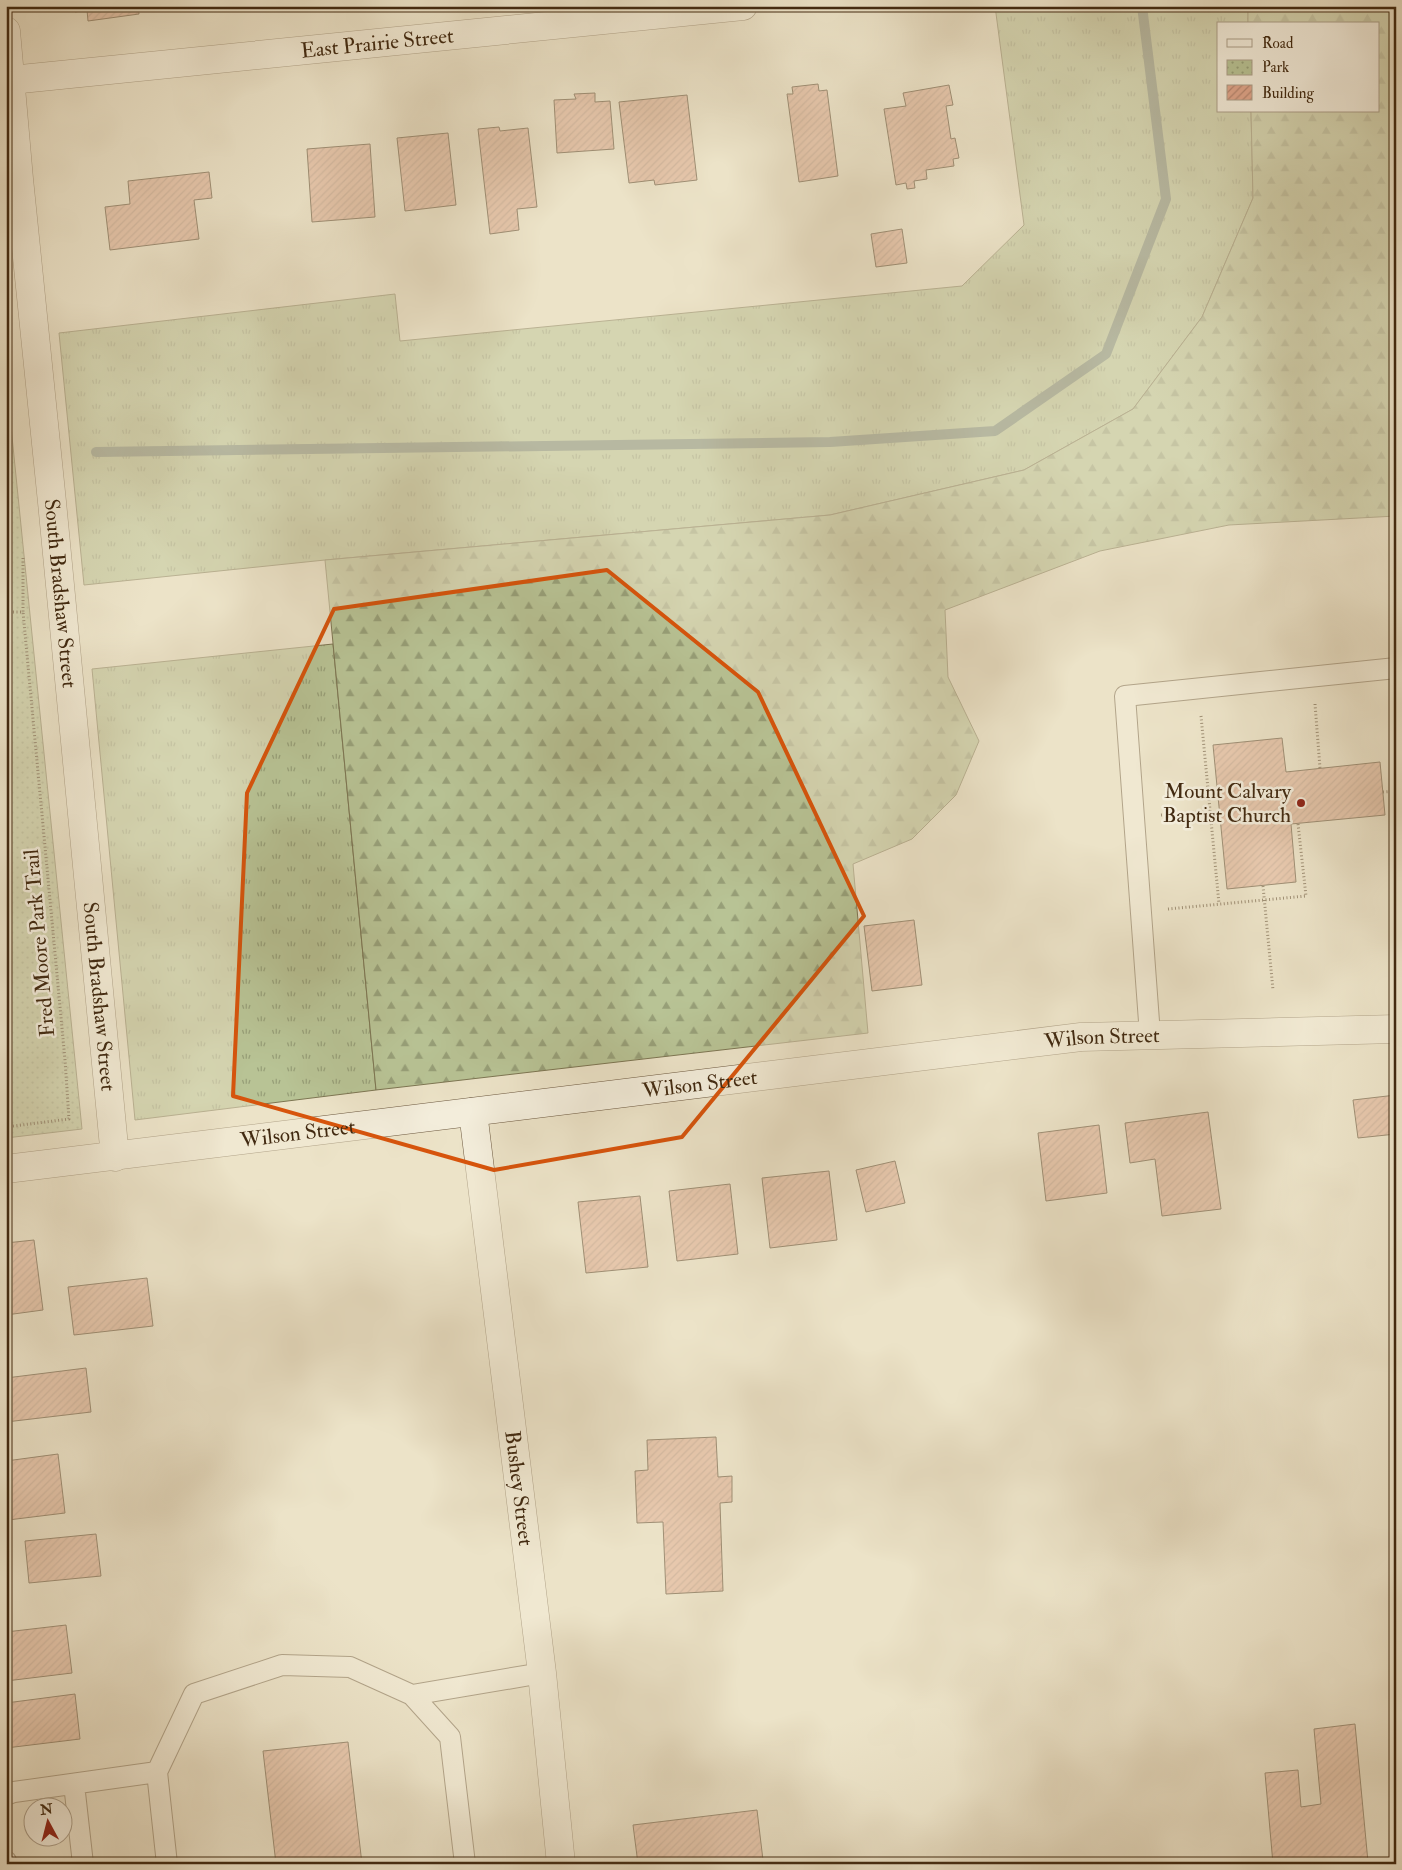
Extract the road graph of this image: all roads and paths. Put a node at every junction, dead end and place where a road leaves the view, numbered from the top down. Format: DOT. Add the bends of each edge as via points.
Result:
graph roads {
  1 [pos="744,6"];
  2 [pos="6,31"];
  3 [pos="11,80"];
  4 [pos="23,553"];
  5 [pos="6,612"];
  6 [pos="23,612"];
  7 [pos="1396,668"];
  8 [pos="1312,677"];
  9 [pos="1198,688"];
  10 [pos="1320,768"];
  11 [pos="1396,790"];
  12 [pos="1383,792"];
  13 [pos="1210,811"];
  14 [pos="1134,817"];
  15 [pos="1298,824"];
  16 [pos="1262,886"];
  17 [pos="1264,900"];
  18 [pos="1219,904"];
  19 [pos="1141,912"];
  20 [pos="1273,990"];
  21 [pos="1396,1029"];
  22 [pos="1150,1035"];
  23 [pos="473,1112"];
  24 [pos="6,1127"];
  25 [pos="115,1157"];
  26 [pos="6,1170"];
  27 [pos="542,1674"];
  28 [pos="412,1695"];
  29 [pos="157,1772"];
  30 [pos="74,1784"];
  31 [pos="6,1795"];
  32 [pos="84,1864"];
  33 [pos="167,1864"];
  34 [pos="464,1864"];
  35 [pos="561,1864"];
  1 -- 3 [label="street, East Prairie Street"];
  2 -- 3 [label="street, South Bradshaw Street"];
  3 -- 25 [label="street, South Bradshaw Street"];
  4 -- 6 [label="path, Fred Moore Park Trail"];
  5 -- 6 [label="path"];
  6 -- 24 [label="path, Fred Moore Park Trail" via="68,1119"];
  7 -- 8 [label="lane"];
  8 -- 9 [label="lane"];
  8 -- 10 [label="path"];
  9 -- 13 [label="path"];
  9 -- 14 [label="lane" via="1124,696"];
  11 -- 12 [label="path"];
  13 -- 14 [label="path"];
  13 -- 18 [label="path"];
  14 -- 19 [label="lane"];
  15 -- 17 [label="path" via="1306,896"];
  16 -- 17 [label="path"];
  17 -- 18 [label="path"];
  17 -- 20 [label="path"];
  18 -- 19 [label="path"];
  19 -- 22 [label="lane"];
  21 -- 22 [label="street, Wilson Street"];
  22 -- 23 [label="street, Wilson Street" via="1081,1037"];
  23 -- 25 [label="street, Wilson Street"];
  23 -- 27 [label="street, Bushey Street"];
  25 -- 26 [label="street, Wilson Street"];
  27 -- 28 [label="lane"];
  27 -- 35 [label="street, Bushey Street"];
  28 -- 29 [label="lane" via="350,1667 282,1665 194,1694"];
  28 -- 34 [label="lane" via="450,1737"];
  29 -- 30 [label="lane"];
  29 -- 33 [label="lane"];
  30 -- 31 [label="lane"];
  30 -- 32 [label="lane"];
}
